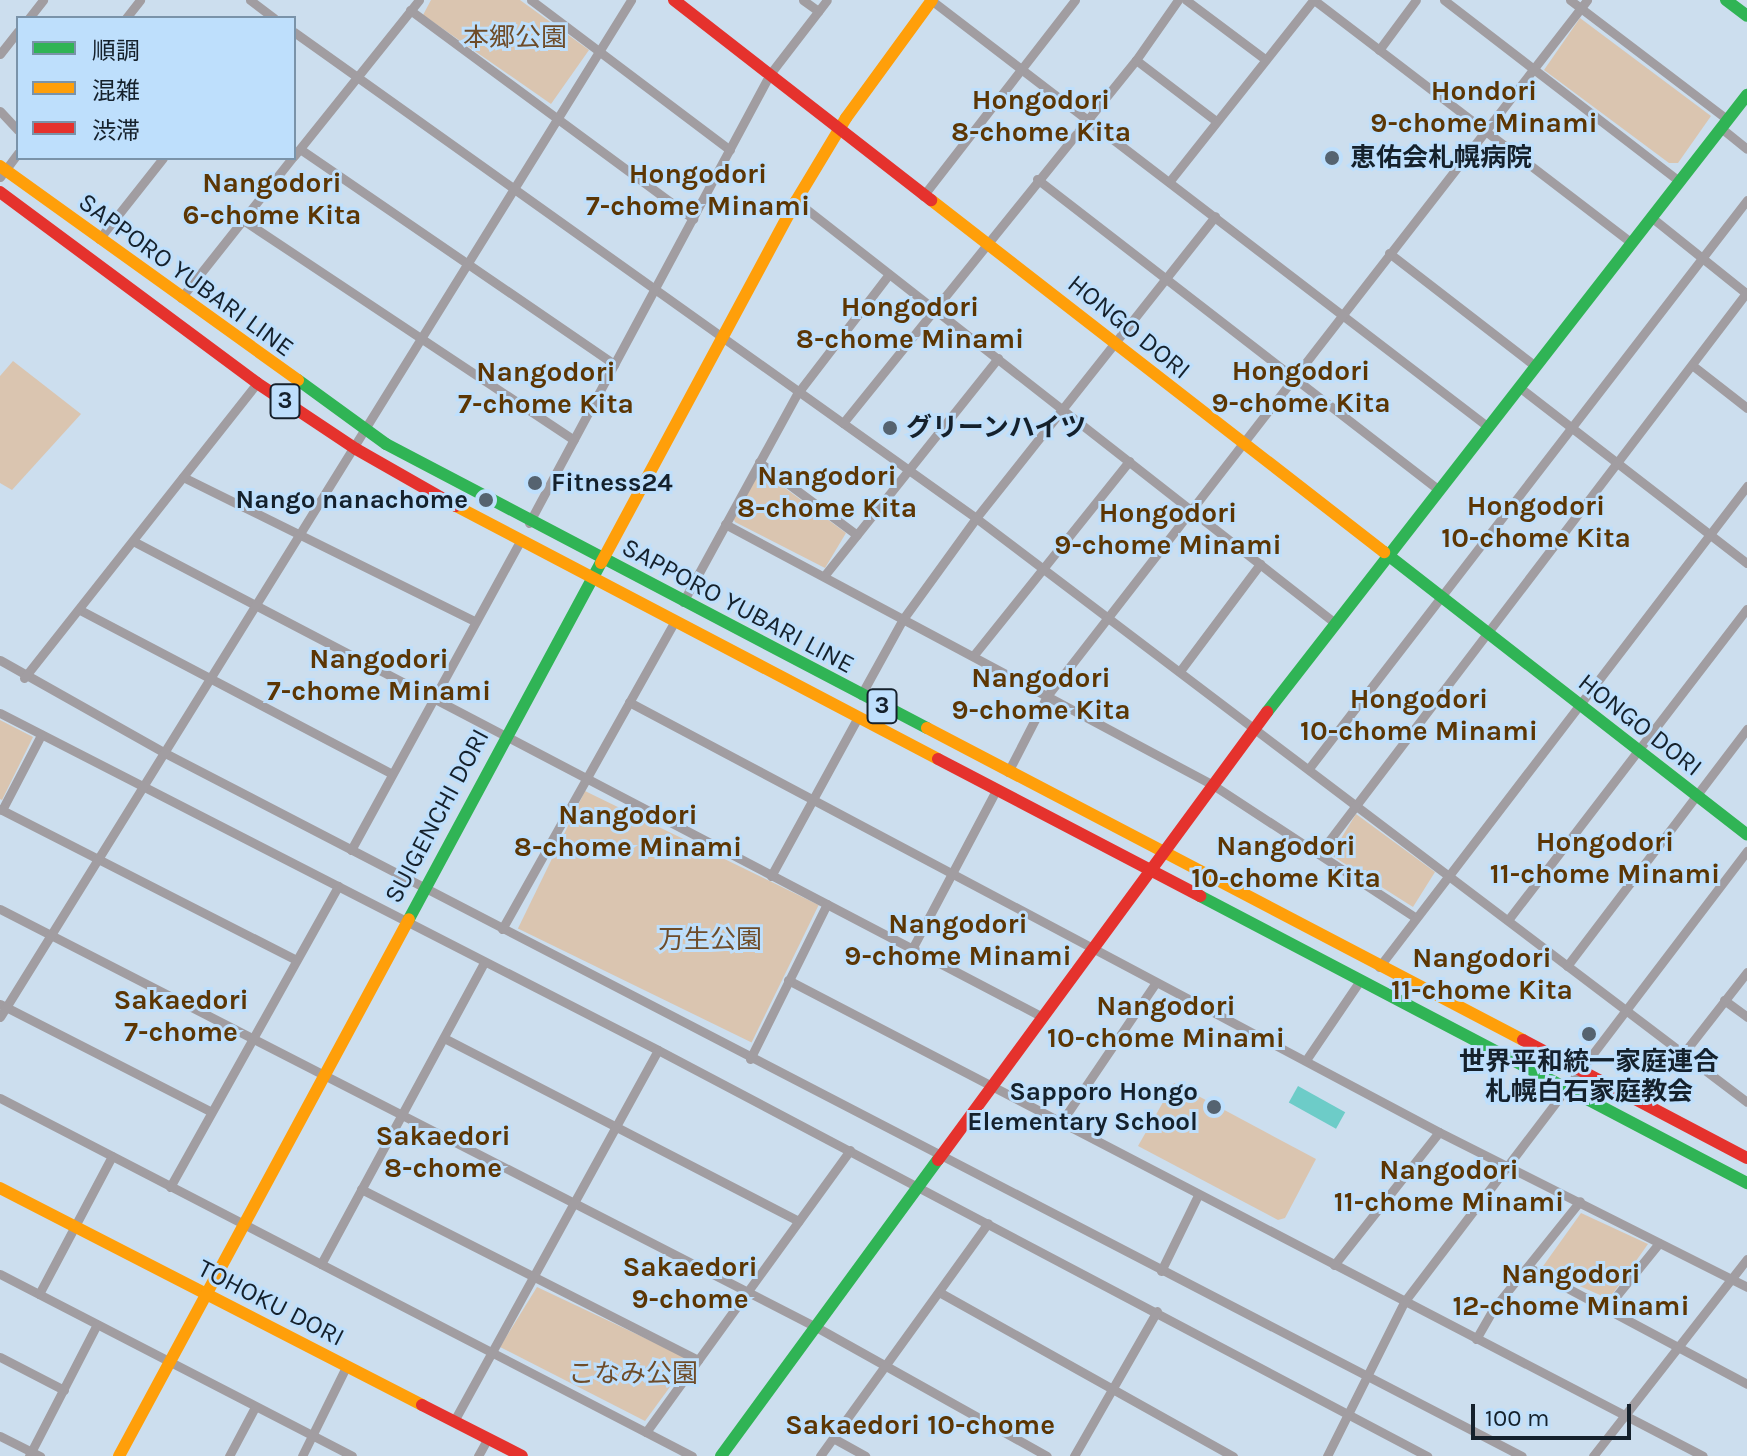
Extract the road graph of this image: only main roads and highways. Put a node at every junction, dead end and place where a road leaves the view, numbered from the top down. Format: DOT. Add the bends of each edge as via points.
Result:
graph roads {
  1 [pos="674,0"];
  2 [pos="931,0"];
  3 [pos="1726,0"];
  4 [pos="1747,16"];
  5 [pos="1747,95"];
  6 [pos="839,129"];
  7 [pos="2,171"];
  8 [pos="0,192"];
  9 [pos="1388,556"];
  10 [pos="602,559"];
  11 [pos="591,578"];
  12 [pos="1747,835"];
  13 [pos="1161,854"];
  14 [pos="1147,872"];
  15 [pos="1747,1158"];
  16 [pos="1747,1183"];
  17 [pos="0,1188"];
  18 [pos="204,1294"];
  19 [pos="119,1456"];
  20 [pos="522,1456"];
  21 [pos="721,1456"];
  1 -- 6 [label="main road, HONGO DORI"];
  2 -- 6 [label="main road, SUIGENCHI DORI"];
  3 -- 4 [label="main road"];
  5 -- 9 [label="main road"];
  6 -- 9 [label="main road, HONGO DORI" via="1240,446"];
  6 -- 10 [label="main road, SUIGENCHI DORI"];
  7 -- 10 [label="main road, SAPPORO YUBARI LINE / 3" via="366,432"];
  8 -- 11 [label="main road, SAPPORO YUBARI LINE / 3" via="257,383 356,449"];
  9 -- 12 [label="main road, HONGO DORI"];
  9 -- 13 [label="main road"];
  10 -- 11 [label="main road, SUIGENCHI DORI"];
  10 -- 13 [label="main road, SAPPORO YUBARI LINE / 3"];
  11 -- 14 [label="main road, SAPPORO YUBARI LINE / 3"];
  11 -- 18 [label="main road, SUIGENCHI DORI"];
  13 -- 14 [label="main road"];
  13 -- 15 [label="main road, SAPPORO YUBARI LINE / 3"];
  14 -- 16 [label="main road, SAPPORO YUBARI LINE / 3"];
  14 -- 21 [label="main road"];
  17 -- 18 [label="main road, TOHOKU DORI"];
  18 -- 19 [label="main road, SUIGENCHI DORI"];
  18 -- 20 [label="main road, TOHOKU DORI"];
}
